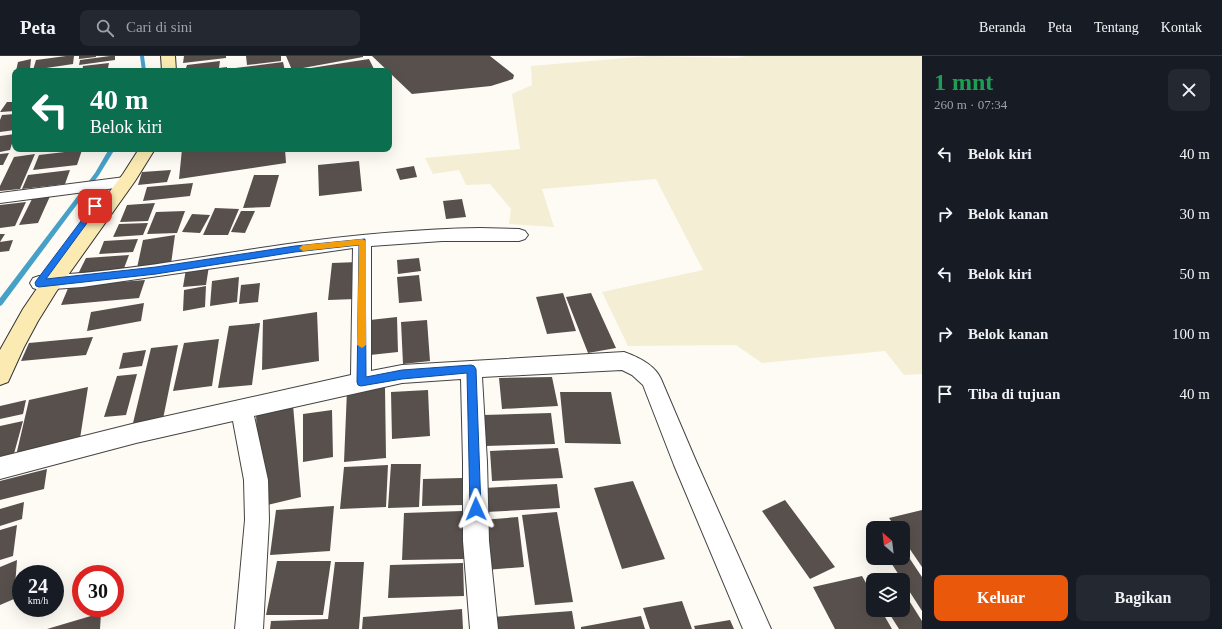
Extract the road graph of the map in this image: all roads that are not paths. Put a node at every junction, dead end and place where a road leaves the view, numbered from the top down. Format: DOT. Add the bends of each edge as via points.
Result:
graph roads {
  1 [pos="156,56"];
  2 [pos="168,56"];
  3 [pos="157,68"];
  4 [pos="169,68"];
  5 [pos="131,152"];
  6 [pos="144,152"];
  7 [pos="113,184"];
  8 [pos="0,198"];
  9 [pos="519,235"];
  10 [pos="362,241"];
  11 [pos="46,283"];
  12 [pos="0,339"];
  13 [pos="471,369"];
  14 [pos="0,375"];
  15 [pos="361,382"];
  16 [pos="242,409"];
  17 [pos="0,468"];
  18 [pos="249,629"];
  19 [pos="484,629"];
  20 [pos="757,629"];
  1 -- 3 [label="main road"];
  2 -- 4 [label="main road"];
  5 -- 7 [label="main road"];
  6 -- 7 [label="main road"];
  7 -- 8 [label="street"];
  7 -- 11 [label="main road"];
  9 -- 10 [label="street" via="469,233"];
  10 -- 11 [label="street"];
  10 -- 15 [label="street"];
  11 -- 12 [label="main road"];
  11 -- 14 [label="main road"];
  13 -- 15 [label="street" via="402,374"];
  13 -- 19 [label="street" via="476,541"];
  13 -- 20 [label="street" via="624,361 651,379"];
  15 -- 16 [label="street"];
  16 -- 17 [label="street"];
  16 -- 18 [label="street" via="256,480 257,520"];
}
